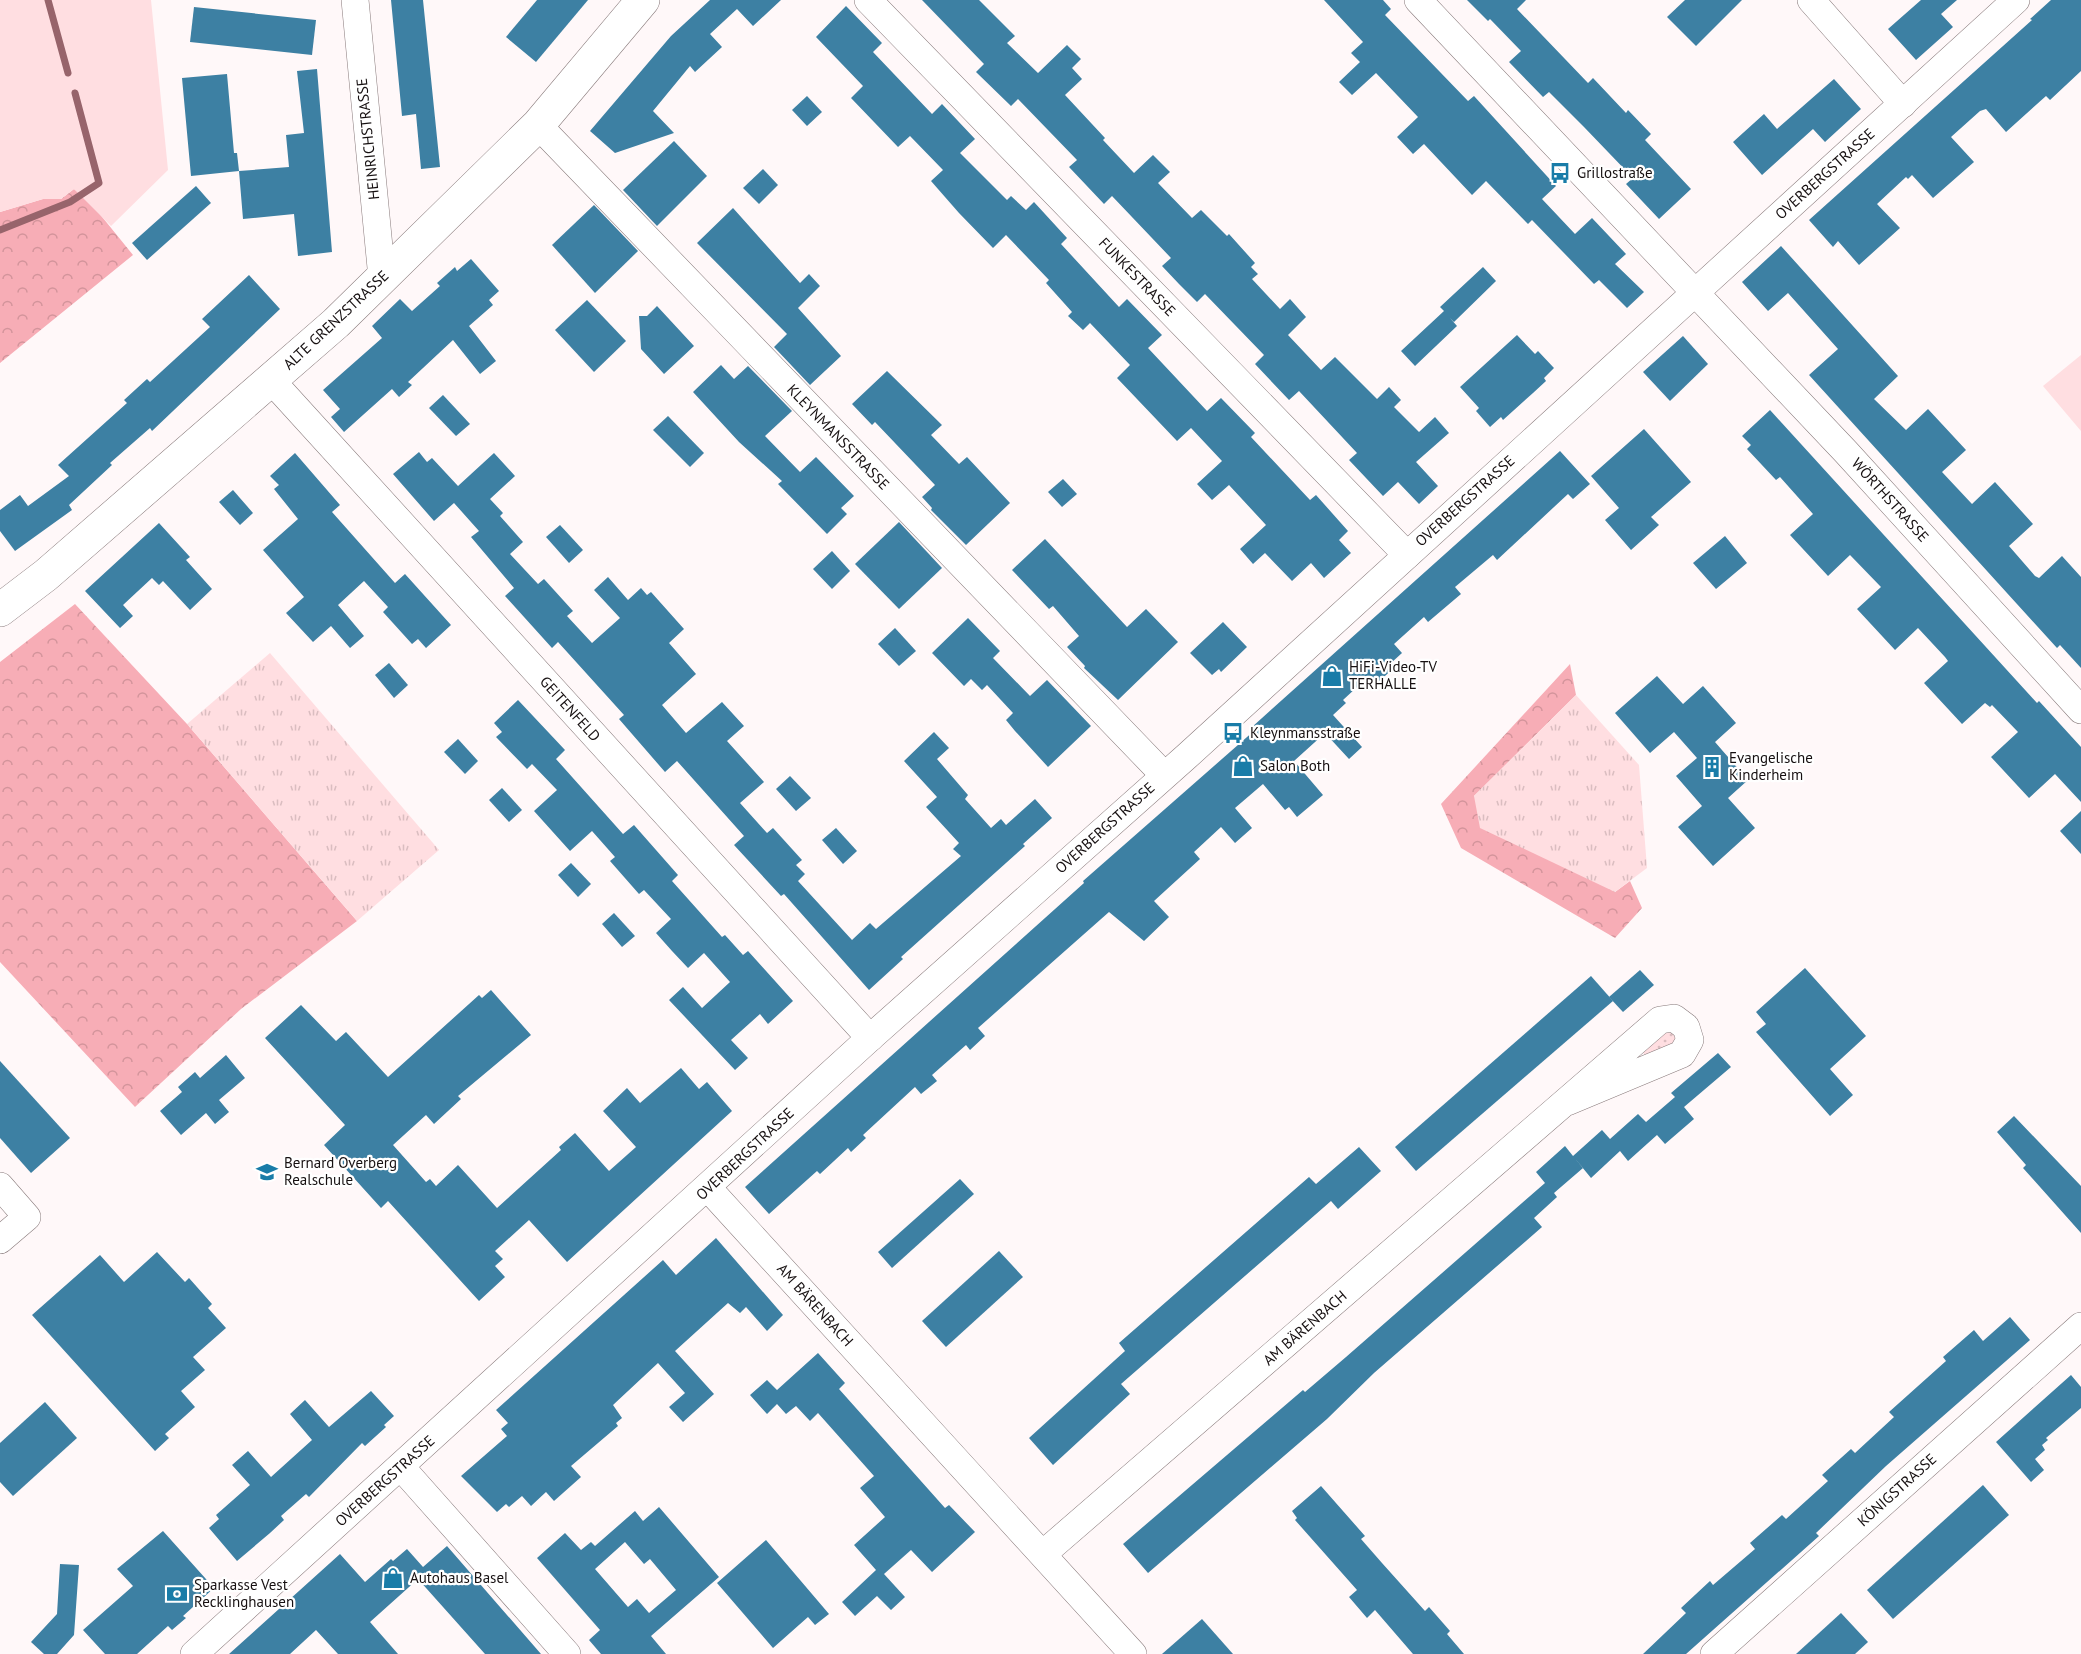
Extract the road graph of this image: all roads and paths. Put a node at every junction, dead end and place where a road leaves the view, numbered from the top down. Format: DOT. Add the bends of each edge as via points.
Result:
graph roads {
  1 [pos="355,0"];
  2 [pos="643,0"];
  3 [pos="868,0"];
  4 [pos="1418,0"];
  5 [pos="1811,0"];
  6 [pos="2016,0"];
  7 [pos="1903,104"];
  8 [pos="538,125"];
  9 [pos="382,278"];
  10 [pos="1696,292"];
  11 [pos="271,380"];
  12 [pos="1407,555"];
  13 [pos="0,610"];
  14 [pos="2081,710"];
  15 [pos="1164,775"];
  16 [pos="870,1038"];
  17 [pos="1567,1102"];
  18 [pos="0,1186"];
  19 [pos="708,1188"];
  20 [pos="0,1240"];
  21 [pos="2081,1326"];
  22 [pos="401,1467"];
  23 [pos="1044,1553"];
  24 [pos="194,1654"];
  25 [pos="567,1654"];
  26 [pos="1133,1654"];
  27 [pos="1714,1654"];
  1 -- 9 [label="street, HEINRICHSTRASSE"];
  2 -- 8 [label="street, ALTE GRENZSTRASSE"];
  3 -- 12 [label="street, FUNKESTRASSE"];
  4 -- 10 [label="street"];
  5 -- 7 [label="street"];
  6 -- 7 [label="street, OVERBERGSTRASSE"];
  7 -- 10 [label="street, OVERBERGSTRASSE"];
  8 -- 9 [label="street, ALTE GRENZSTRASSE"];
  8 -- 15 [label="street, KLEYNMANSSTRASSE"];
  9 -- 11 [label="street, ALTE GRENZSTRASSE"];
  10 -- 12 [label="street, OVERBERGSTRASSE"];
  10 -- 14 [label="street, WÖRTHSTRASSE"];
  11 -- 13 [label="street, ALTE GRENZSTRASSE"];
  11 -- 16 [label="street, GEITENFELD"];
  12 -- 15 [label="street, OVERBERGSTRASSE"];
  15 -- 16 [label="street, OVERBERGSTRASSE"];
  16 -- 19 [label="street, OVERBERGSTRASSE"];
  17 -- 23 [label="street, AM BÄRENBACH"];
  18 -- 20 [label="street" via="27,1217"];
  19 -- 22 [label="street, OVERBERGSTRASSE"];
  19 -- 23 [label="street, AM BÄRENBACH"];
  21 -- 27 [label="street, KÖNIGSTRASSE"];
  22 -- 24 [label="street, OVERBERGSTRASSE"];
  22 -- 25 [label="street"];
  23 -- 26 [label="street, AM BÄRENBACH"];
}
